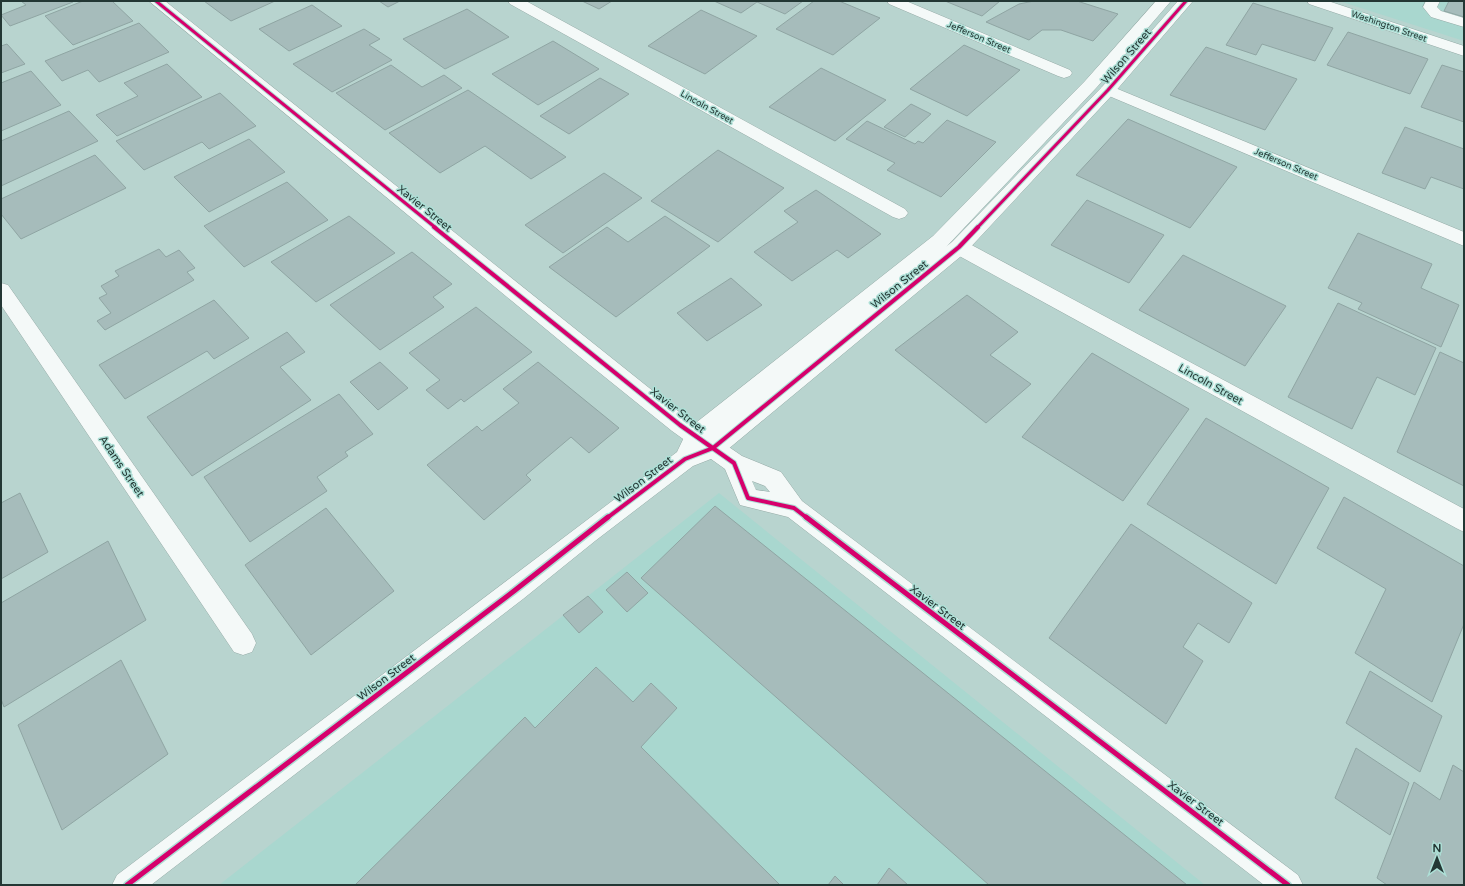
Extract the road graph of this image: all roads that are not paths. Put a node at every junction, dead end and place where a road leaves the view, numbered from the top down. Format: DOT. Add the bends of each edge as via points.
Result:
graph roads {
  1 [pos="156,1"];
  2 [pos="516,1"];
  3 [pos="894,1"];
  4 [pos="1164,1"];
  5 [pos="1186,1"];
  6 [pos="1314,1"];
  7 [pos="1433,1"];
  8 [pos="1464,23"];
  9 [pos="1464,51"];
  10 [pos="1064,73"];
  11 [pos="1108,90"];
  12 [pos="899,214"];
  13 [pos="1464,239"];
  14 [pos="959,247"];
  15 [pos="1,290"];
  16 [pos="704,442"];
  17 [pos="1464,521"];
  18 [pos="243,643"];
  19 [pos="127,885"];
  20 [pos="1288,885"];
  1 -- 16 [label="street, Xavier Street"];
  2 -- 12 [label="street, Lincoln Street"];
  3 -- 10 [label="street, Jefferson Street"];
  4 -- 16 [label="street, Wilson Street" via="1091,84 940,241"];
  5 -- 11 [label="street, Wilson Street"];
  6 -- 9 [label="street, Washington Street"];
  7 -- 8 [label="street" via="1430,7 1436,14"];
  11 -- 13 [label="street, Jefferson Street"];
  11 -- 14 [label="street, Wilson Street"];
  14 -- 16 [label="street, Wilson Street"];
  14 -- 17 [label="street, Lincoln Street"];
  15 -- 18 [label="street, Adams Street"];
  16 -- 19 [label="street, Wilson Street" via="514,591"];
  16 -- 20 [label="street, Xavier Street" via="734,463 774,479 794,508"];
}
